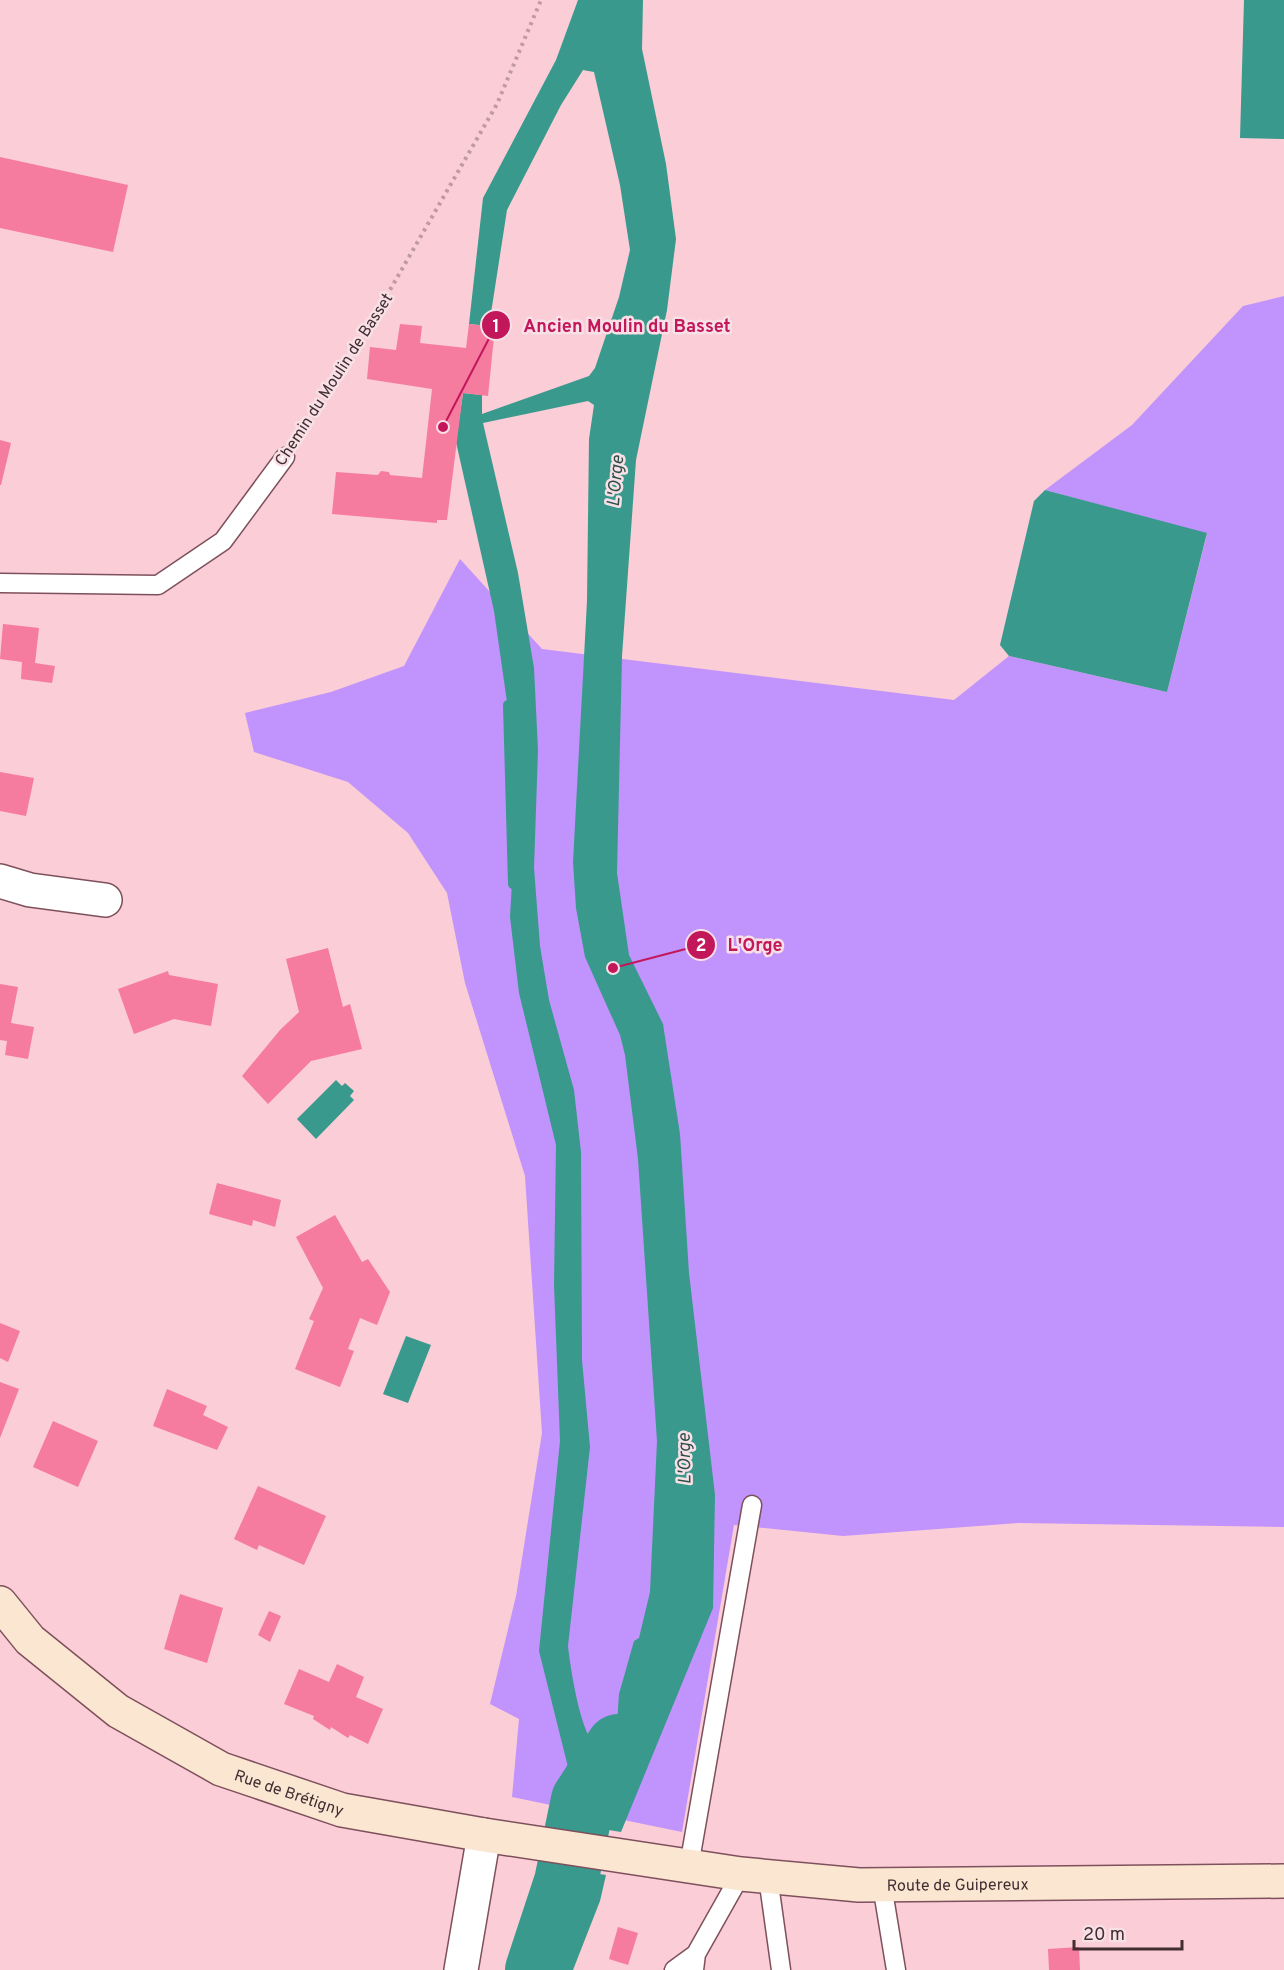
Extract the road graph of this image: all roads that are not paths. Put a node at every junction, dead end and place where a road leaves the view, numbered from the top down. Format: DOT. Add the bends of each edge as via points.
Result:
graph roads {
  1 [pos="285,457"];
  2 [pos="0,583"];
  3 [pos="0,881"];
  4 [pos="105,900"];
  5 [pos="752,1505"];
  6 [pos="0,1603"];
  7 [pos="484,1835"];
  8 [pos="634,1857"];
  9 [pos="689,1866"];
  10 [pos="755,1875"];
  11 [pos="1284,1881"];
  12 [pos="882,1885"];
  13 [pos="695,1962"];
  14 [pos="461,1970"];
  15 [pos="674,1970"];
  16 [pos="780,1970"];
  17 [pos="896,1970"];
  1 -- 2 [label="lane, Chemin du Moulin de Basset" via="223,541 158,585"];
  3 -- 4 [label="street" via="30,890"];
  5 -- 9 [label="lane"];
  6 -- 7 [label="street, Rue de Brétigny" via="30,1640 118,1711 221,1769 342,1810"];
  7 -- 8 [label="street, Rue de Brétigny"];
  7 -- 14 [label="street"];
  8 -- 9 [label="street, Route de Guipereux"];
  9 -- 10 [label="street, Route de Guipereux"];
  10 -- 12 [label="street, Route de Guipereux"];
  10 -- 13 [label="lane"];
  10 -- 16 [label="lane"];
  11 -- 12 [label="street, Route de Guipereux"];
  12 -- 17 [label="lane"];
  13 -- 15 [label="lane"];
}
